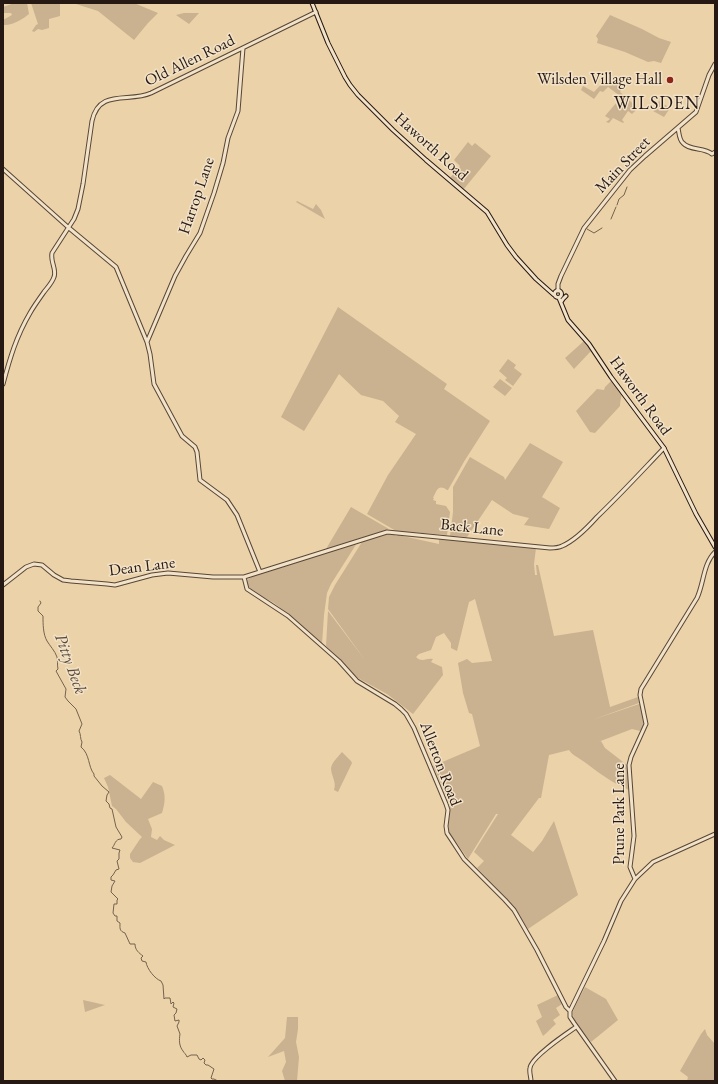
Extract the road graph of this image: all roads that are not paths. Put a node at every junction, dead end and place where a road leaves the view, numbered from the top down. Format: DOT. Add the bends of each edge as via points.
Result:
graph roads {
  1 [pos="312,3"];
  2 [pos="316,12"];
  3 [pos="243,48"];
  4 [pos="715,64"];
  5 [pos="678,128"];
  6 [pos="715,152"];
  7 [pos="3,169"];
  8 [pos="69,228"];
  9 [pos="558,291"];
  10 [pos="554,295"];
  11 [pos="566,296"];
  12 [pos="559,298"];
  13 [pos="560,302"];
  14 [pos="147,342"];
  15 [pos="3,384"];
  16 [pos="664,448"];
  17 [pos="715,547"];
  18 [pos="715,552"];
  19 [pos="260,572"];
  20 [pos="244,577"];
  21 [pos="3,585"];
  22 [pos="715,834"];
  23 [pos="635,879"];
  24 [pos="570,1011"];
  25 [pos="576,1027"];
  26 [pos="531,1081"];
  27 [pos="615,1081"];
  1 -- 2 [label="street, Haworth Road"];
  2 -- 3 [label="street, Old Allen Road"];
  2 -- 10 [label="street, Haworth Road" via="335,58 358,95 415,150 487,212 507,245 536,279"];
  3 -- 8 [label="street, Old Allen Road" via="147,95 112,99 99,105 92,121 78,209"];
  3 -- 14 [label="street, Harrop Lane" via="238,111 228,138 214,193 200,233 175,276"];
  4 -- 5 [label="street, Main Street" via="696,112"];
  5 -- 6 [label="street" via="683,143 689,147 706,150 712,154"];
  5 -- 9 [label="street, Main Street" via="630,170 584,228 561,276"];
  7 -- 8 [label="street"];
  8 -- 14 [label="street" via="116,267"];
  8 -- 15 [label="street, Old Allen Road" via="52,253 55,276 19,334"];
  9 -- 10 [label="street"];
  9 -- 12 [label="street, Haworth Road" via="561,292"];
  10 -- 12 [label="street, Haworth Road"];
  11 -- 13 [label="street"];
  12 -- 13 [label="street, Haworth Road"];
  13 -- 16 [label="street, Haworth Road" via="568,320 589,344"];
  14 -- 19 [label="street" via="154,384 182,436 195,447 200,480 227,500 237,515"];
  16 -- 17 [label="street, Haworth Road"];
  16 -- 19 [label="street, Back Lane" via="586,528 556,548 387,532"];
  18 -- 23 [label="street, Prune Park Lane" via="706,565 697,598 641,689 646,724 629,765 634,836 630,867"];
  19 -- 20 [label="street, Back Lane"];
  20 -- 21 [label="street, Dean Lane" via="168,573 115,585 63,580 38,564 26,567"];
  20 -- 24 [label="street, Allerton Road" via="247,589 288,616 339,661 356,681 395,704 406,714 446,804 447,833 464,859 514,910 567,1010"];
  22 -- 23 [label="street" via="653,862"];
  23 -- 24 [label="street, Prune Park Lane" via="621,901"];
  24 -- 25 [label="street, Allerton Road" via="570,1017"];
  25 -- 26 [label="street" via="533,1062 530,1068"];
  25 -- 27 [label="street, Allerton Road"];
}
